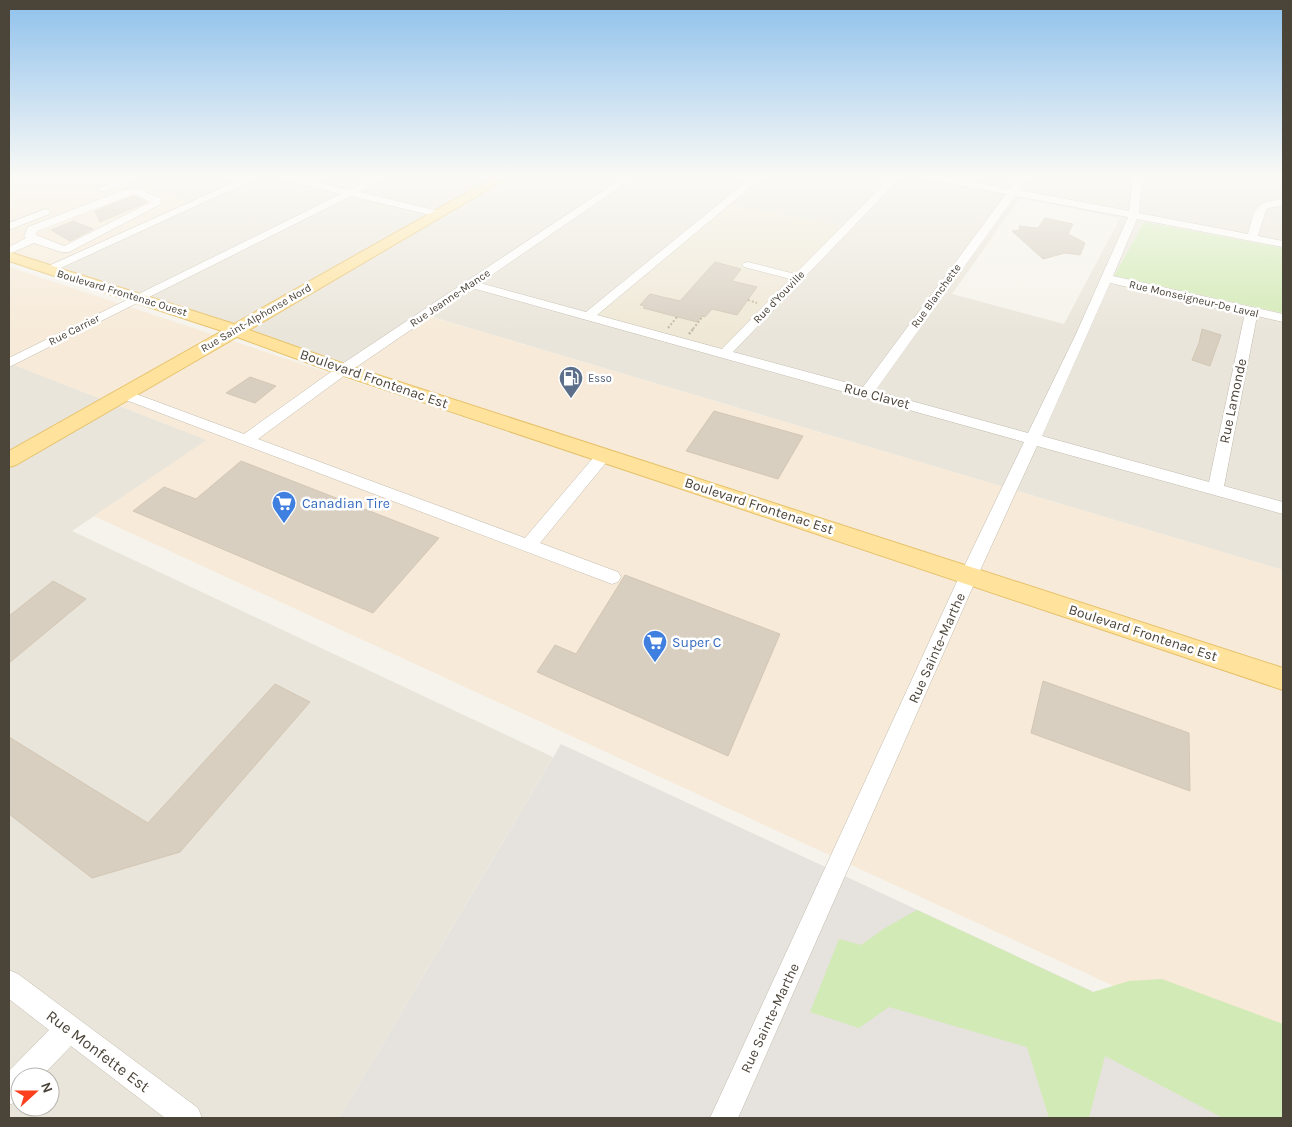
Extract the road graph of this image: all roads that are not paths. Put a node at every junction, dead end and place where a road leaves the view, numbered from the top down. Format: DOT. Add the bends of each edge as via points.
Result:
graph roads {
  1 [pos="35,229"];
  2 [pos="107,229"];
  3 [pos="140,229"];
  4 [pos="278,229"];
  5 [pos="412,229"];
  6 [pos="553,229"];
  7 [pos="695,229"];
  8 [pos="846,229"];
  9 [pos="985,229"];
  10 [pos="1128,229"];
  11 [pos="1204,229"];
  12 [pos="1255,229"];
  13 [pos="1252,238"];
  14 [pos="33,239"];
  15 [pos="1283,244"];
  16 [pos="9,251"];
  17 [pos="9,256"];
  18 [pos="48,270"];
  19 [pos="745,270"];
  20 [pos="1104,278"];
  21 [pos="794,282"];
  22 [pos="470,284"];
  23 [pos="139,298"];
  24 [pos="1252,312"];
  25 [pos="587,317"];
  26 [pos="1283,318"];
  27 [pos="235,330"];
  28 [pos="724,354"];
  29 [pos="9,363"];
  30 [pos="344,370"];
  31 [pos="866,393"];
  32 [pos="123,394"];
  33 [pos="1032,439"];
  34 [pos="246,440"];
  35 [pos="604,455"];
  36 [pos="9,460"];
  37 [pos="1215,490"];
  38 [pos="1283,508"];
  39 [pos="528,545"];
  40 [pos="969,575"];
  41 [pos="612,577"];
  42 [pos="1283,679"];
  43 [pos="9,983"];
  44 [pos="69,1029"];
  45 [pos="32,1067"];
  46 [pos="188,1118"];
  47 [pos="724,1118"];
  1 -- 14 [label="street" via="30,236"];
  2 -- 14 [label="street" via="65,250"];
  3 -- 18 [label="street"];
  4 -- 23 [label="street, Rue Carrier"];
  5 -- 27 [label="main road, Rue Saint-Alphonse Nord"];
  6 -- 22 [label="street, Rue Jeanne-Mance"];
  7 -- 25 [label="street"];
  8 -- 21 [label="street, Rue d'Youville"];
  9 -- 31 [label="street, Rue Blanchette"];
  10 -- 20 [label="street, Rue Sainte-Marthe"];
  11 -- 13 [label="street"];
  12 -- 13 [label="street"];
  13 -- 15 [label="street"];
  14 -- 16 [label="street"];
  17 -- 18 [label="main road, Boulevard Frontenac Ouest"];
  18 -- 23 [label="main road, Boulevard Frontenac Ouest"];
  19 -- 21 [label="street"];
  20 -- 24 [label="street, Rue Monseigneur-De Laval"];
  20 -- 33 [label="street, Rue Sainte-Marthe" via="1082,334"];
  21 -- 28 [label="street, Rue d'Youville"];
  22 -- 25 [label="street, Rue Clavet"];
  22 -- 30 [label="street, Rue Jeanne-Mance"];
  23 -- 27 [label="main road, Boulevard Frontenac Ouest"];
  23 -- 29 [label="street, Rue Carrier"];
  24 -- 26 [label="street, Rue Monseigneur-De Laval"];
  24 -- 37 [label="street, Rue Lamonde"];
  25 -- 28 [label="street, Rue Clavet"];
  27 -- 30 [label="main road, Boulevard Frontenac Est"];
  27 -- 32 [label="main road, Rue Saint-Alphonse Nord"];
  28 -- 31 [label="street, Rue Clavet"];
  30 -- 34 [label="street, Rue Jeanne-Mance"];
  30 -- 35 [label="main road, Boulevard Frontenac Est"];
  31 -- 33 [label="street, Rue Clavet"];
  32 -- 34 [label="street"];
  32 -- 36 [label="main road, Rue Saint-Alphonse Nord"];
  33 -- 37 [label="street, Rue Clavet"];
  33 -- 40 [label="street, Rue Sainte-Marthe"];
  34 -- 39 [label="street"];
  35 -- 39 [label="street"];
  35 -- 40 [label="main road, Boulevard Frontenac Est"];
  37 -- 38 [label="street, Rue Clavet"];
  39 -- 41 [label="street"];
  40 -- 42 [label="main road, Boulevard Frontenac Est"];
  40 -- 47 [label="street, Rue Sainte-Marthe"];
  43 -- 44 [label="street, Rue Monfette Est"];
  44 -- 45 [label="street"];
  44 -- 46 [label="street, Rue Monfette Est"];
}
